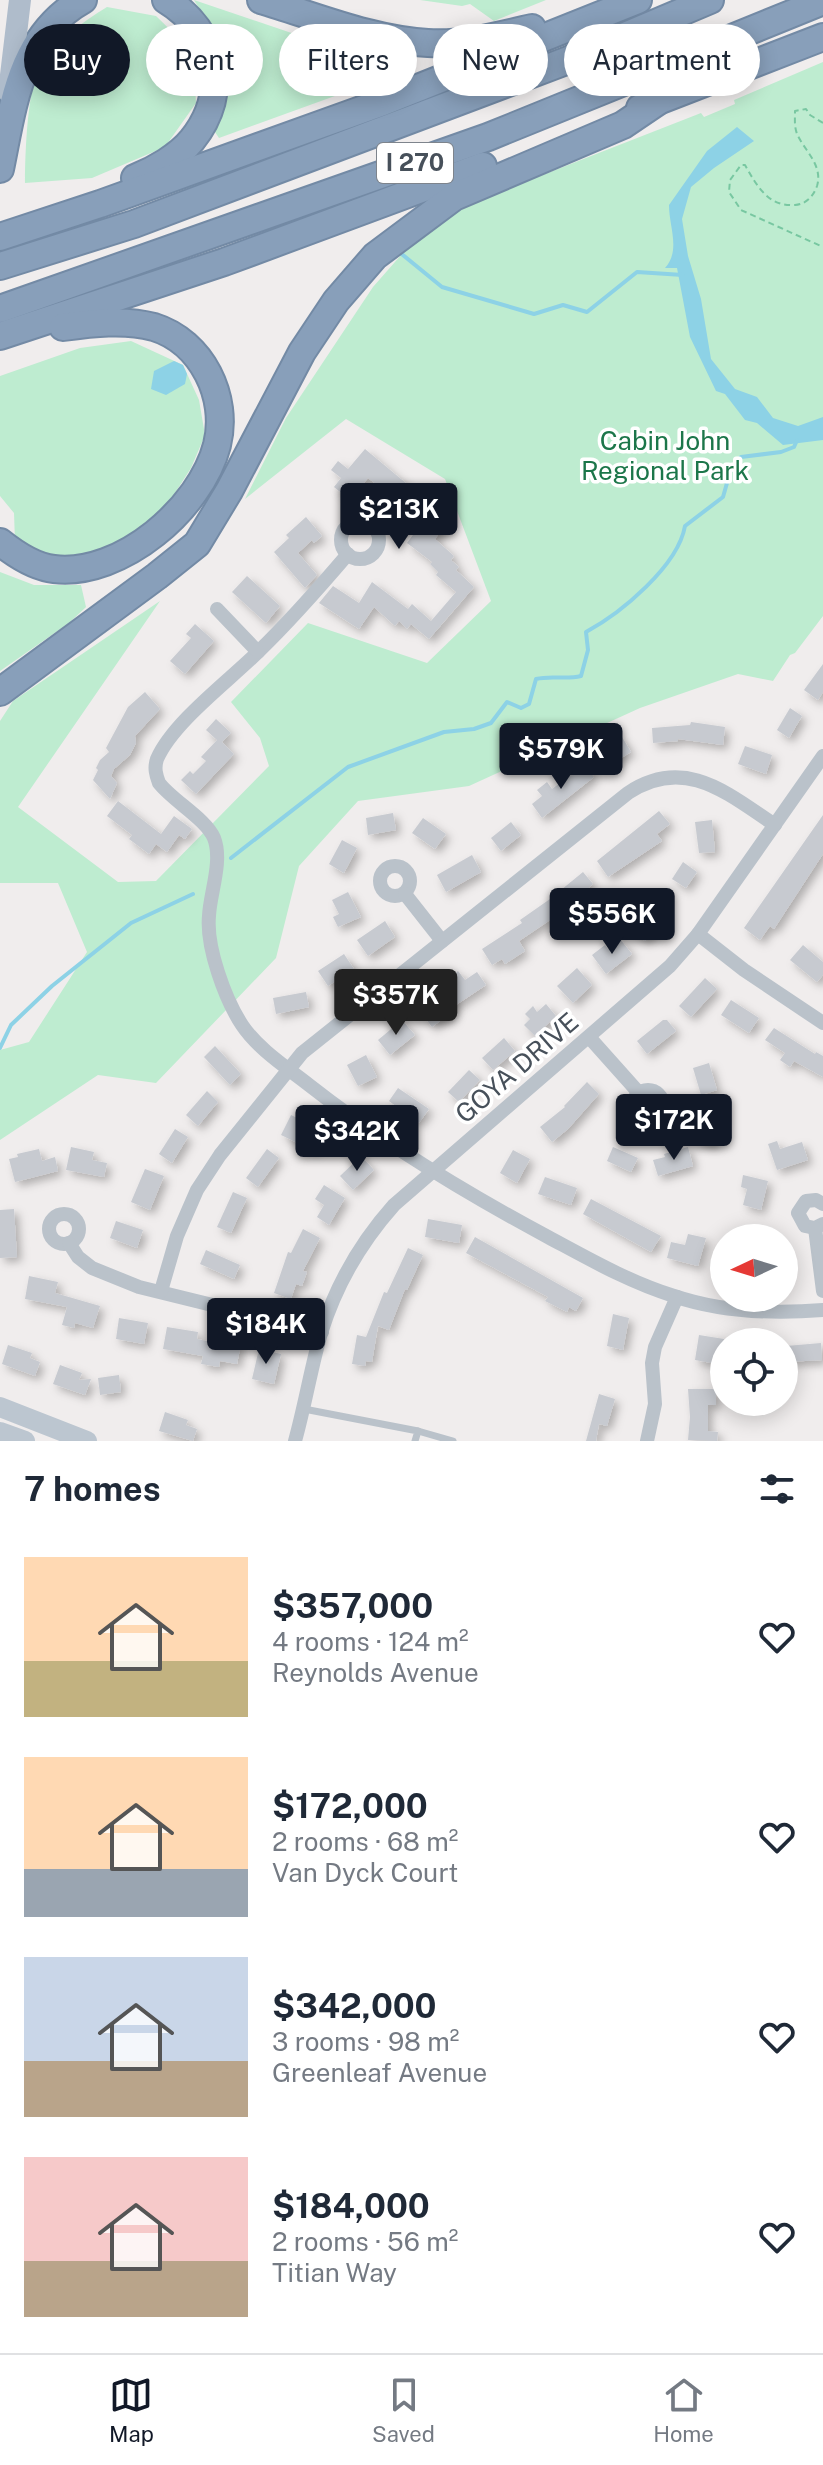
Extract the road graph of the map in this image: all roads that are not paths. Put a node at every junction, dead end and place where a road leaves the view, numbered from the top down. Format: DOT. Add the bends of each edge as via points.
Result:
graph roads {
  1 [pos="20,0"];
  2 [pos="83,0"];
  3 [pos="166,0"];
  4 [pos="261,0"];
  5 [pos="710,0"];
  6 [pos="823,1"];
  7 [pos="626,5"];
  8 [pos="823,37"];
  9 [pos="657,102"];
  10 [pos="0,157"];
  11 [pos="0,169"];
  12 [pos="12,233"];
  13 [pos="0,266"];
  14 [pos="0,309"];
  15 [pos="0,337"];
  16 [pos="0,542"];
  17 [pos="348,554"];
  18 [pos="217,609"];
  19 [pos="258,652"];
  20 [pos="0,692"];
  21 [pos="823,756"];
  22 [pos="775,825"];
  23 [pos="405,894"];
  24 [pos="698,934"];
  25 [pos="442,941"];
  26 [pos="823,1023"];
  27 [pos="589,1037"];
  28 [pos="290,1070"];
  29 [pos="639,1093"];
  30 [pos="433,1172"];
  31 [pos="823,1204"];
  32 [pos="819,1226"];
  33 [pos="69,1243"];
  34 [pos="161,1291"];
  35 [pos="823,1291"];
  36 [pos="677,1297"];
  37 [pos="823,1310"];
  38 [pos="322,1332"];
  39 [pos="0,1407"];
  40 [pos="304,1409"];
  41 [pos="418,1431"];
  42 [pos="0,1432"];
  43 [pos="25,1441"];
  44 [pos="87,1441"];
  45 [pos="295,1441"];
  46 [pos="415,1441"];
  47 [pos="453,1441"];
  48 [pos="647,1441"];
  1 -- 10 [label="main road"];
  2 -- 11 [label="highway" via="56,20 23,69"];
  3 -- 12 [label="highway" via="186,15 208,45 212,101 191,142 149,172"];
  4 -- 7 [label="highway" via="389,38 428,43 464,42"];
  5 -- 13 [label="highway, I 270" via="566,61 134,224"];
  6 -- 14 [label="highway, I 270" via="488,137"];
  7 -- 12 [label="highway, I 270" via="383,102"];
  8 -- 9 [label="highway, I 270"];
  9 -- 15 [label="highway, I 270" via="224,262"];
  9 -- 20 [label="highway" via="623,125 454,197 375,256 302,352 197,544"];
  15 -- 16 [label="highway" via="104,323 155,327 194,352 216,390 219,417 217,444 192,495 170,521 119,557 87,568 52,569 17,556"];
  17 -- 19 [label="street"];
  18 -- 19 [label="street"];
  19 -- 28 [label="street" via="170,739 155,772 165,791 214,837 217,853 208,925 213,952 242,1025"];
  21 -- 22 [label="street, GOYA DRIVE"];
  22 -- 24 [label="street, GOYA DRIVE"];
  22 -- 25 [label="street" via="708,783 678,776 650,781"];
  23 -- 25 [label="street"];
  24 -- 26 [label="street"];
  24 -- 27 [label="street, GOYA DRIVE" via="670,966"];
  25 -- 28 [label="street" via="302,1053"];
  27 -- 29 [label="street"];
  27 -- 30 [label="street, GOYA DRIVE"];
  28 -- 30 [label="street"];
  28 -- 34 [label="street" via="197,1190"];
  30 -- 36 [label="street" via="611,1270"];
  30 -- 38 [label="street, GOYA DRIVE" via="370,1232 338,1289"];
  31 -- 32 [label="street" via="811,1199 799,1208 801,1223"];
  32 -- 35 [label="street"];
  33 -- 34 [label="street" via="92,1268"];
  34 -- 38 [label="street"];
  36 -- 37 [label="street" via="748,1311"];
  36 -- 48 [label="street" via="655,1347 655,1404"];
  38 -- 40 [label="street, GOYA DRIVE"];
  39 -- 44 [label="main road"];
  40 -- 41 [label="lane"];
  40 -- 45 [label="street, GOYA DRIVE"];
  41 -- 46 [label="lane"];
  41 -- 47 [label="lane"];
  42 -- 43 [label="main road"];
}
